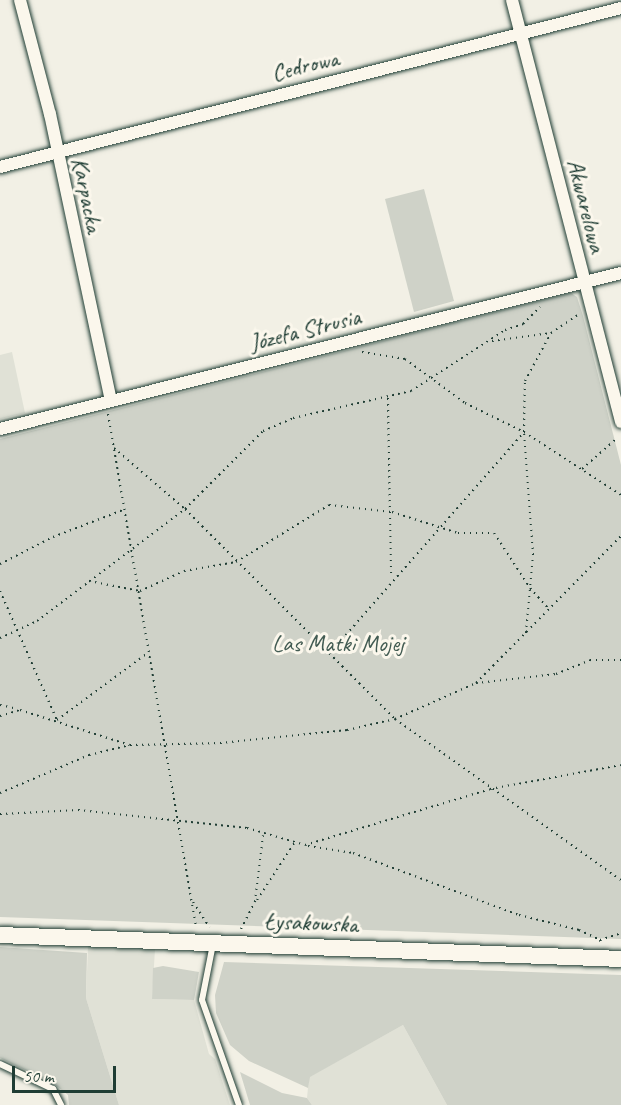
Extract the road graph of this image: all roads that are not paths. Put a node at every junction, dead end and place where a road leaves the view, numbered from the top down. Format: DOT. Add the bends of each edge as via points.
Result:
graph roads {
  1 [pos="20,0"];
  2 [pos="512,0"];
  3 [pos="621,8"];
  4 [pos="521,33"];
  5 [pos="56,152"];
  6 [pos="0,167"];
  7 [pos="621,273"];
  8 [pos="584,282"];
  9 [pos="111,400"];
  10 [pos="621,422"];
  11 [pos="0,429"];
  12 [pos="0,935"];
  13 [pos="211,935"];
  14 [pos="621,959"];
  15 [pos="0,1064"];
  16 [pos="61,1105"];
  17 [pos="239,1105"];
  1 -- 5 [label="street, Karpacka"];
  2 -- 4 [label="street, Akwarelowa"];
  3 -- 4 [label="street, Cedrowa"];
  4 -- 5 [label="street, Cedrowa"];
  4 -- 8 [label="street, Akwarelowa"];
  5 -- 6 [label="street, Cedrowa"];
  5 -- 9 [label="street, Karpacka"];
  7 -- 8 [label="street, Józefa Strusia"];
  8 -- 9 [label="street, Józefa Strusia"];
  8 -- 10 [label="street, Akwarelowa"];
  9 -- 11 [label="street, Józefa Strusia"];
  12 -- 13 [label="street, Łysakowska"];
  13 -- 14 [label="street, Łysakowska"];
  13 -- 17 [label="lane" via="202,1000"];
  15 -- 16 [label="lane" via="52,1089"];
}
